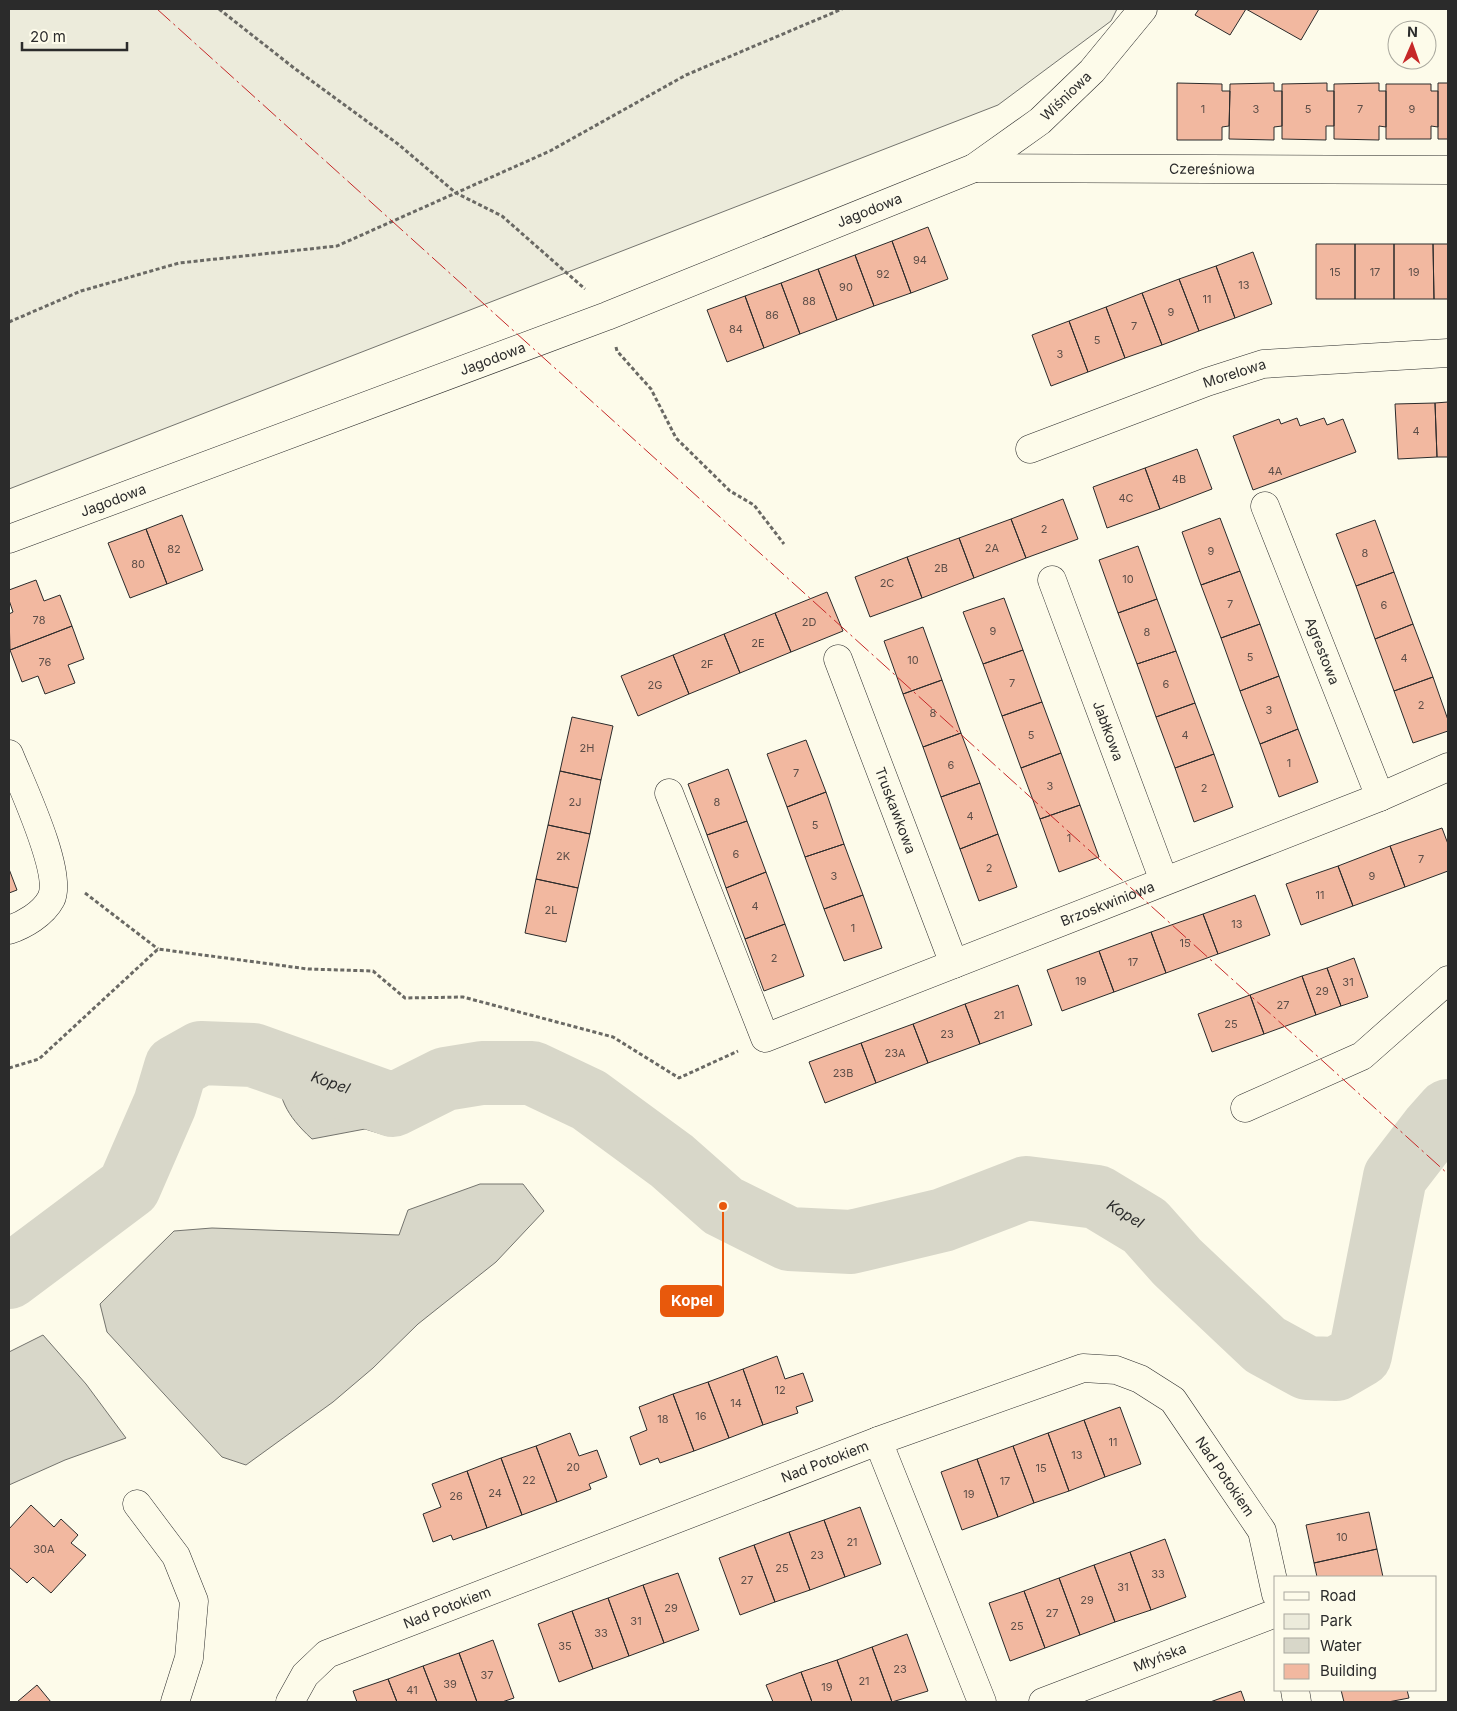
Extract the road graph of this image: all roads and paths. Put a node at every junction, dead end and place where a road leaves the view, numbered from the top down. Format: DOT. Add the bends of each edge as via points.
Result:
graph roads {
  1 [pos="219,9"];
  2 [pos="842,9"];
  3 [pos="1143,9"];
  4 [pos="974,168"];
  5 [pos="1448,170"];
  6 [pos="456,193"];
  7 [pos="607,316"];
  8 [pos="9,322"];
  9 [pos="1448,353"];
  10 [pos="1030,449"];
  11 [pos="1265,506"];
  12 [pos="9,539"];
  13 [pos="784,544"];
  14 [pos="1052,580"];
  15 [pos="838,659"];
  16 [pos="9,754"];
  17 [pos="1448,767"];
  18 [pos="669,794"];
  19 [pos="1380,797"];
  20 [pos="54,878"];
  21 [pos="1164,881"];
  22 [pos="9,930"];
  23 [pos="158,949"];
  24 [pos="954,964"];
  25 [pos="1448,980"];
  26 [pos="765,1038"];
  27 [pos="9,1068"];
  28 [pos="1245,1108"];
  29 [pos="878,1441"];
  30 [pos="138,1504"];
  31 [pos="1274,1585"];
  32 [pos="1274,1613"];
  33 [pos="175,1702"];
  34 [pos="290,1702"];
  35 [pos="982,1702"];
  36 [pos="1043,1702"];
  1 -- 6 [label="path" via="398,144"];
  2 -- 6 [label="path" via="686,74 550,151"];
  3 -- 4 [label="street, Wiśniowa" via="1092,71 1040,121"];
  4 -- 5 [label="street, Czereśniowa"];
  4 -- 7 [label="street, Jagodowa"];
  6 -- 7 [label="path" via="502,216 600,301"];
  6 -- 8 [label="path" via="337,246 179,263 81,291"];
  7 -- 12 [label="street, Jagodowa"];
  7 -- 13 [label="path" via="617,351 651,389 676,438 730,491 754,505"];
  9 -- 10 [label="street, Morelowa" via="1263,364"];
  11 -- 19 [label="street, Agrestowa"];
  14 -- 21 [label="street, Jabłkowa"];
  15 -- 24 [label="street, Truskawkowa"];
  16 -- 20 [label="street" via="49,854"];
  17 -- 19 [label="street, Brzoskwiniowa"];
  18 -- 26 [label="street"];
  19 -- 21 [label="street, Brzoskwiniowa"];
  20 -- 22 [label="street" via="52,898 38,915"];
  20 -- 23 [label="path" via="83,891"];
  21 -- 24 [label="street, Brzoskwiniowa"];
  23 -- 26 [label="path" via="308,969 373,971 404,998 463,997 613,1037 680,1078"];
  23 -- 27 [label="path" via="39,1059"];
  24 -- 26 [label="street, Brzoskwiniowa"];
  25 -- 28 [label="street" via="1362,1056"];
  29 -- 31 [label="street, Nad Potokiem" via="1083,1368 1116,1370 1140,1379 1174,1400 1262,1531"];
  29 -- 34 [label="street, Nad Potokiem" via="327,1654 305,1675"];
  29 -- 35 [label="street"];
  30 -- 33 [label="street" via="176,1556 194,1601 189,1658"];
  32 -- 36 [label="street, Młyńska"];
}
